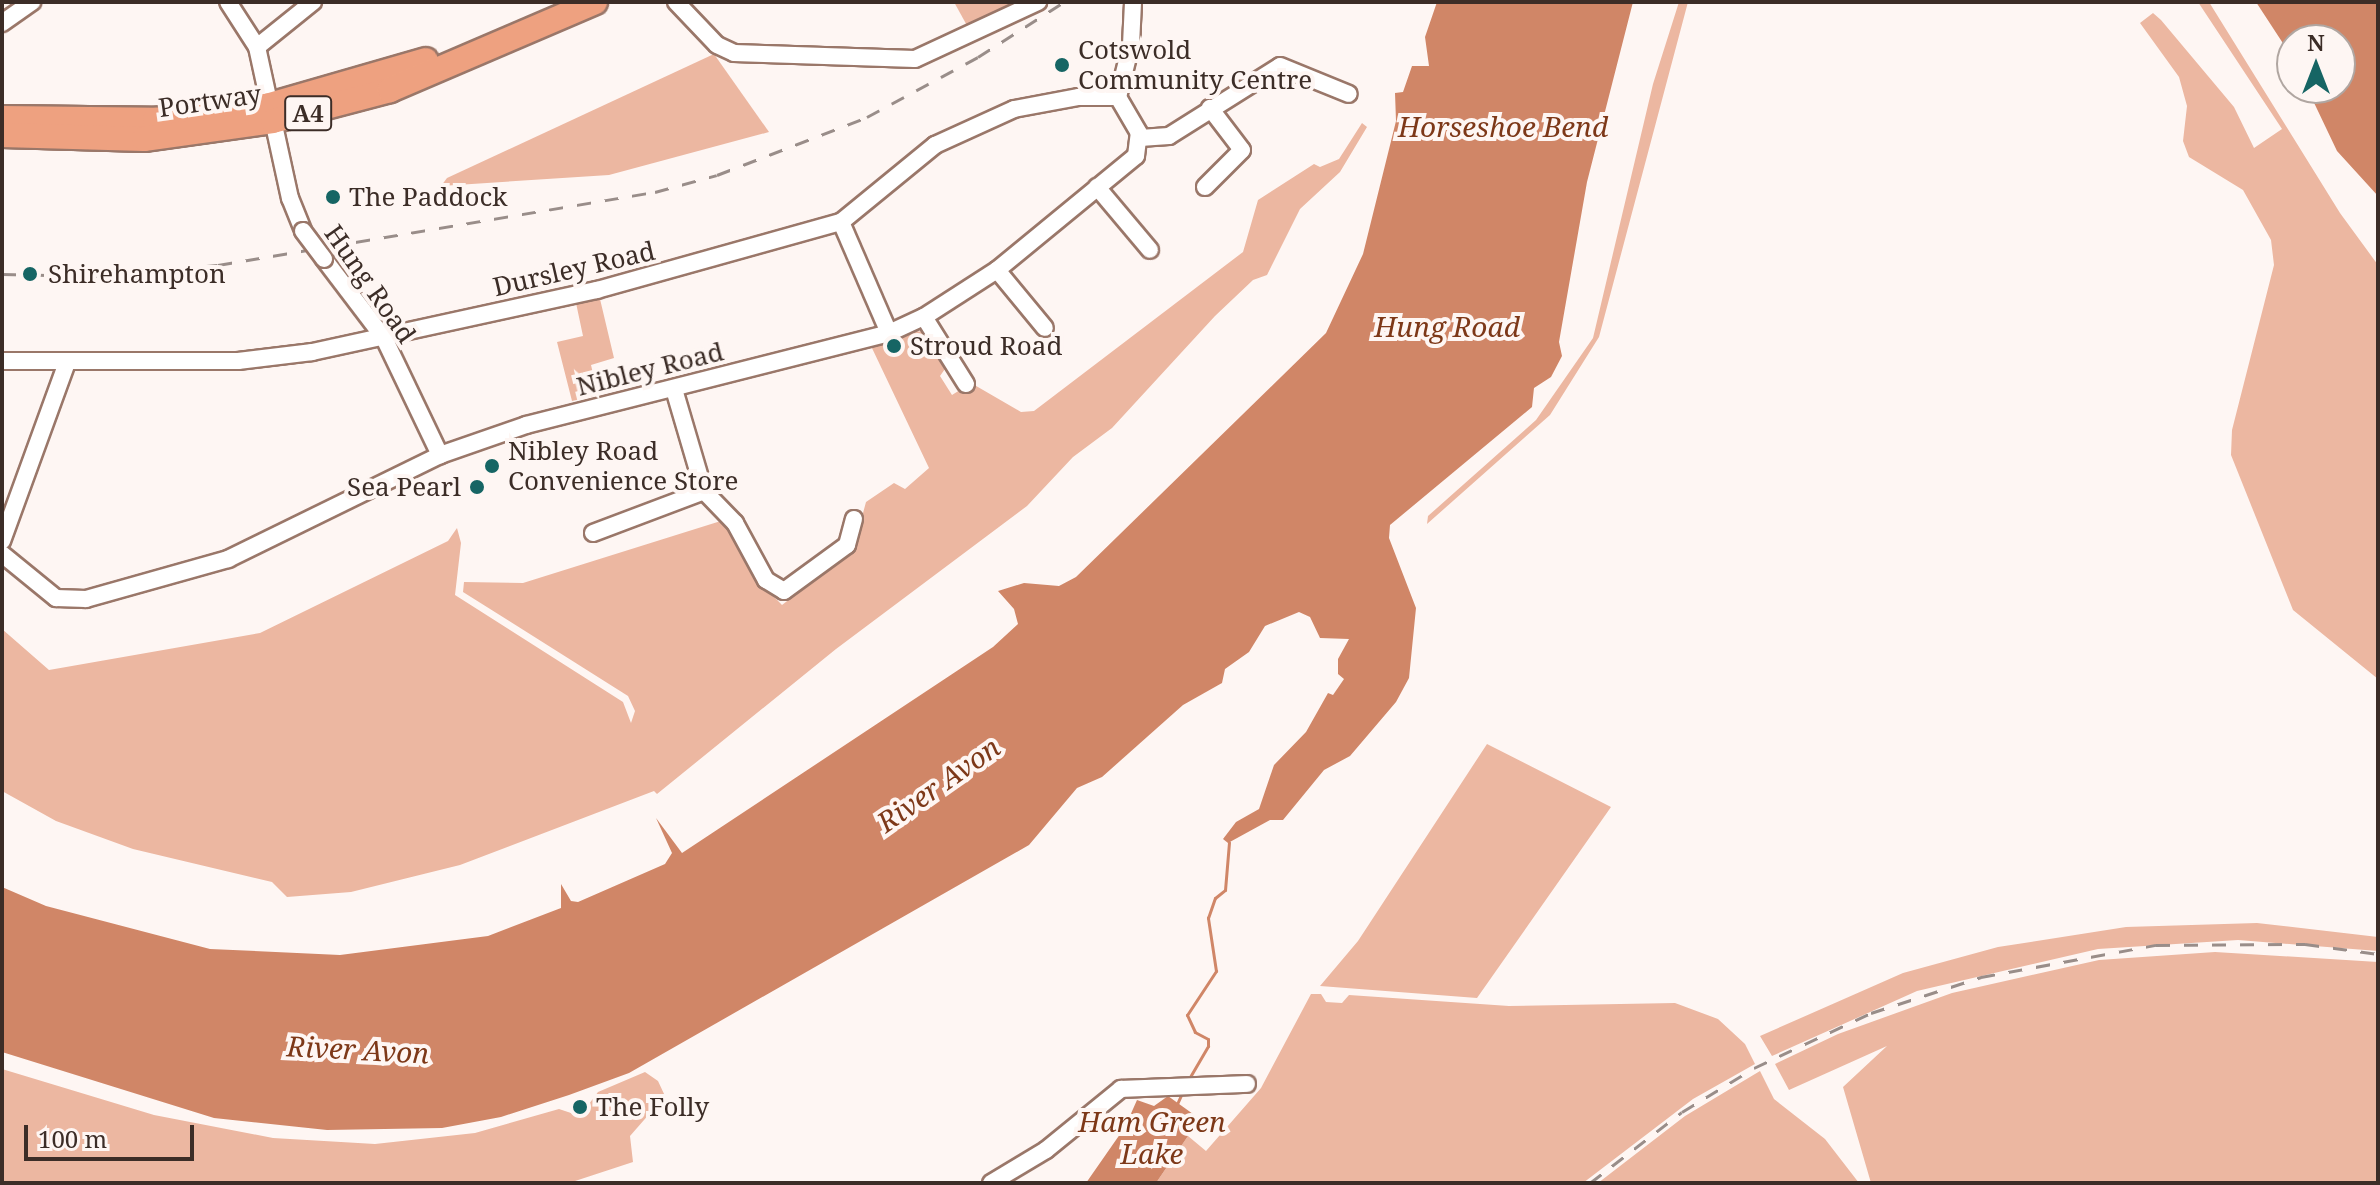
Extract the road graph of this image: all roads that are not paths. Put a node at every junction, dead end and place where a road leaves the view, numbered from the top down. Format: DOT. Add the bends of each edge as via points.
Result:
graph roads {
  1 [pos="32,2"];
  2 [pos="228,2"];
  3 [pos="313,2"];
  4 [pos="556,2"];
  5 [pos="595,2"];
  6 [pos="676,2"];
  7 [pos="1038,2"];
  8 [pos="1133,2"];
  9 [pos="2,23"];
  10 [pos="257,47"];
  11 [pos="1349,94"];
  12 [pos="1118,97"];
  13 [pos="1210,108"];
  14 [pos="271,113"];
  15 [pos="2,118"];
  16 [pos="2,135"];
  17 [pos="1140,138"];
  18 [pos="1097,187"];
  19 [pos="1205,187"];
  20 [pos="841,222"];
  21 [pos="1150,250"];
  22 [pos="997,270"];
  23 [pos="924,317"];
  24 [pos="1045,328"];
  25 [pos="889,333"];
  26 [pos="384,338"];
  27 [pos="2,361"];
  28 [pos="67,362"];
  29 [pos="966,384"];
  30 [pos="674,389"];
  31 [pos="440,455"];
  32 [pos="704,491"];
  33 [pos="854,519"];
  34 [pos="593,533"];
  35 [pos="2,541"];
  36 [pos="2,554"];
  37 [pos="1247,1084"];
  38 [pos="991,1183"];
  1 -- 9 [label="street"];
  2 -- 10 [label="street, Hung Road"];
  3 -- 10 [label="street"];
  4 -- 14 [label="highway, Portway / A4" via="410,66"];
  5 -- 14 [label="highway, Portway / A4" via="390,90"];
  6 -- 7 [label="street" via="717,45 734,53 915,59"];
  8 -- 12 [label="street" via="1131,45"];
  10 -- 14 [label="street, Hung Road"];
  11 -- 13 [label="street" via="1328,94 1280,66"];
  12 -- 17 [label="street"];
  12 -- 20 [label="street, Dursley Road" via="1047,101 968,127 935,145"];
  13 -- 17 [label="street" via="1169,136"];
  13 -- 19 [label="street" via="1242,150"];
  14 -- 15 [label="highway, Portway / A4" via="155,120"];
  14 -- 16 [label="highway, Portway / A4" via="144,139"];
  14 -- 26 [label="street, Hung Road, bridge" via="303,231"];
  17 -- 18 [label="street, Nibley Road" via="1136,156"];
  18 -- 21 [label="street"];
  18 -- 22 [label="street, Nibley Road"];
  20 -- 25 [label="street"];
  20 -- 26 [label="street, Dursley Road" via="597,290"];
  22 -- 23 [label="street, Nibley Road"];
  22 -- 24 [label="street"];
  23 -- 25 [label="street, Nibley Road"];
  23 -- 29 [label="street"];
  25 -- 30 [label="street, Nibley Road"];
  26 -- 28 [label="street, Dursley Road" via="238,361"];
  26 -- 31 [label="street, Hung Road"];
  27 -- 28 [label="street, Dursley Road"];
  28 -- 35 [label="street"];
  30 -- 31 [label="street, Nibley Road" via="526,425"];
  30 -- 32 [label="street"];
  31 -- 36 [label="street, Nibley Road" via="228,559 86,599 56,598"];
  32 -- 33 [label="street" via="735,523 766,580 784,591 847,545"];
  32 -- 34 [label="street"];
  37 -- 38 [label="street" via="1121,1089 1046,1150"];
}
